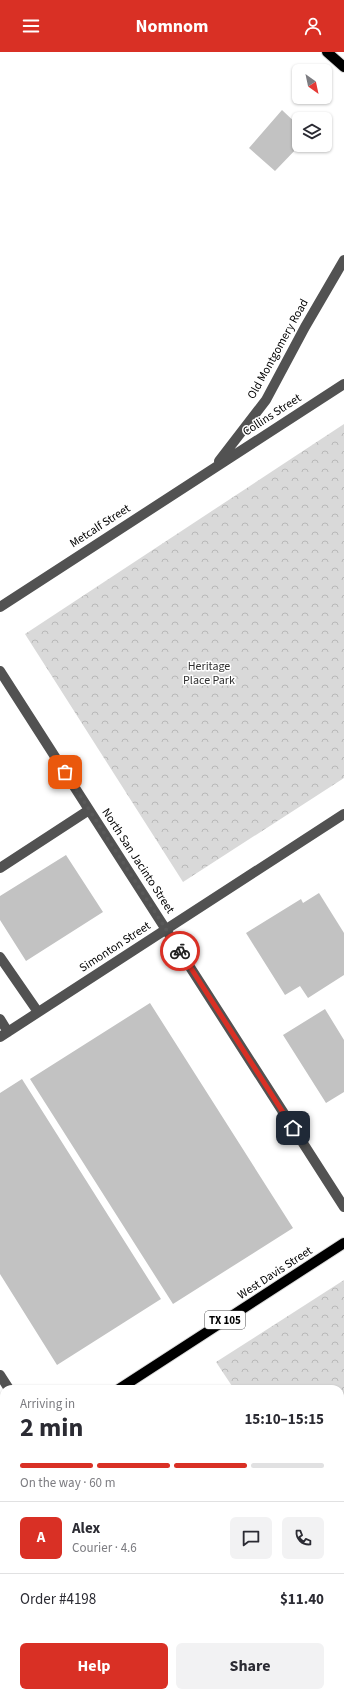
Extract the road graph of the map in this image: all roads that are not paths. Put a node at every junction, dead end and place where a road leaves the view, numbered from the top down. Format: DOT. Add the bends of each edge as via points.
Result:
graph roads {
  1 [pos="327,52"];
  2 [pos="344,67"];
  3 [pos="344,260"];
  4 [pos="344,384"];
  5 [pos="214,467"];
  6 [pos="0,607"];
  7 [pos="0,671"];
  8 [pos="89,810"];
  9 [pos="344,814"];
  10 [pos="0,868"];
  11 [pos="166,929"];
  12 [pos="0,957"];
  13 [pos="38,1012"];
  14 [pos="0,1019"];
  15 [pos="4,1034"];
  16 [pos="344,1207"];
  17 [pos="344,1244"];
  18 [pos="0,1375"];
  19 [pos="6,1385"];
  20 [pos="125,1385"];
  1 -- 2 [label="main road"];
  3 -- 5 [label="street, Old Montgomery Road" via="266,400"];
  4 -- 5 [label="street, Collins Street"];
  5 -- 6 [label="street, Metcalf Street"];
  7 -- 8 [label="street, North San Jacinto Street"];
  8 -- 10 [label="street"];
  8 -- 11 [label="street, North San Jacinto Street"];
  9 -- 11 [label="street, Simonton Street"];
  11 -- 13 [label="street, Simonton Street"];
  11 -- 16 [label="street, North San Jacinto Street"];
  12 -- 13 [label="street"];
  13 -- 15 [label="street, Simonton Street"];
  14 -- 15 [label="street"];
  17 -- 20 [label="main road, West Davis Street / TX 105"];
  18 -- 19 [label="street"];
}
